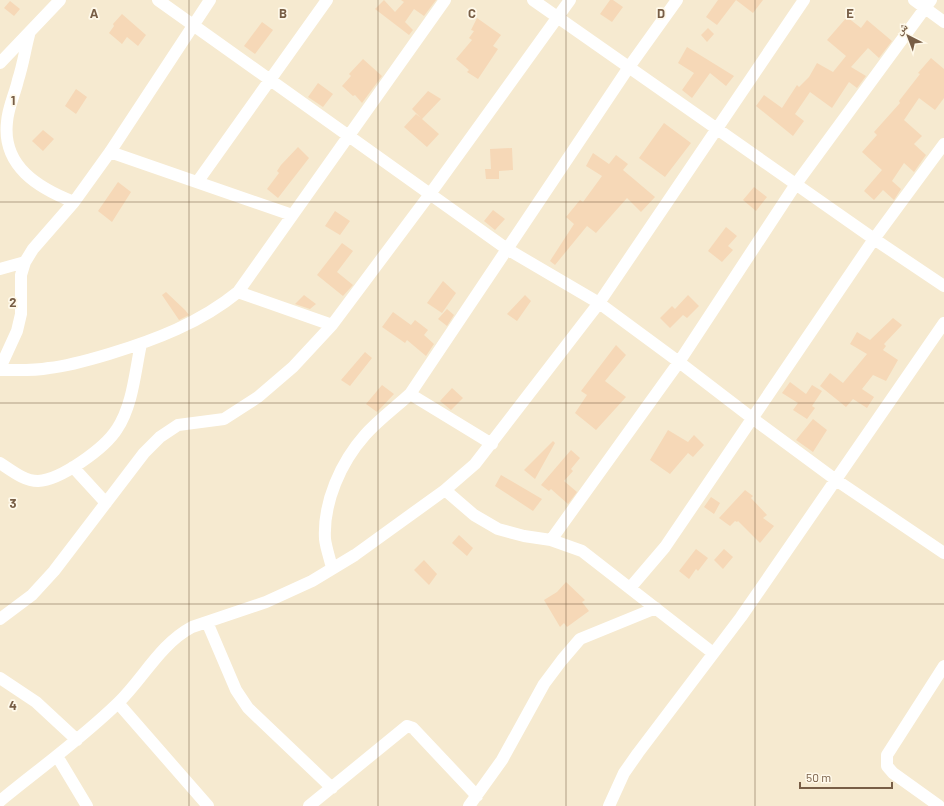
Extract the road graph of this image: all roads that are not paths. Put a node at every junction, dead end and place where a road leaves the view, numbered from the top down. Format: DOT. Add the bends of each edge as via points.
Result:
graph roads {
  1 [pos="60,0"];
  2 [pos="158,0"];
  3 [pos="210,0"];
  4 [pos="327,0"];
  5 [pos="445,0"];
  6 [pos="533,0"];
  7 [pos="570,0"];
  8 [pos="677,0"];
  9 [pos="804,0"];
  10 [pos="914,0"];
  11 [pos="928,4"];
  12 [pos="558,18"];
  13 [pos="944,22"];
  14 [pos="193,24"];
  15 [pos="29,35"];
  16 [pos="0,64"];
  17 [pos="629,67"];
  18 [pos="271,80"];
  19 [pos="718,130"];
  20 [pos="348,137"];
  21 [pos="3,141"];
  22 [pos="944,144"];
  23 [pos="110,152"];
  24 [pos="198,181"];
  25 [pos="796,184"];
  26 [pos="430,194"];
  27 [pos="74,202"];
  28 [pos="292,215"];
  29 [pos="874,239"];
  30 [pos="506,249"];
  31 [pos="25,262"];
  32 [pos="0,270"];
  33 [pos="944,286"];
  34 [pos="238,292"];
  35 [pos="599,303"];
  36 [pos="944,323"];
  37 [pos="332,324"];
  38 [pos="141,344"];
  39 [pos="679,362"];
  40 [pos="1,365"];
  41 [pos="410,394"];
  42 [pos="752,418"];
  43 [pos="492,444"];
  44 [pos="0,463"];
  45 [pos="73,467"];
  46 [pos="836,480"];
  47 [pos="445,490"];
  48 [pos="106,503"];
  49 [pos="551,540"];
  50 [pos="944,553"];
  51 [pos="332,568"];
  52 [pos="630,588"];
  53 [pos="656,608"];
  54 [pos="0,619"];
  55 [pos="207,622"];
  56 [pos="713,653"];
  57 [pos="944,666"];
  58 [pos="0,678"];
  59 [pos="118,703"];
  60 [pos="77,740"];
  61 [pos="57,756"];
  62 [pos="332,788"];
  63 [pos="477,796"];
  64 [pos="0,801"];
  65 [pos="315,804"];
  66 [pos="87,806"];
  67 [pos="208,806"];
  68 [pos="469,806"];
  69 [pos="609,806"];
  70 [pos="939,806"];
  1 -- 15 [label="street"];
  2 -- 14 [label="street"];
  3 -- 14 [label="street"];
  4 -- 18 [label="street"];
  5 -- 20 [label="street"];
  6 -- 12 [label="street"];
  7 -- 12 [label="street"];
  8 -- 17 [label="street"];
  9 -- 19 [label="street"];
  10 -- 11 [label="street"];
  11 -- 13 [label="street"];
  11 -- 25 [label="street"];
  12 -- 17 [label="street"];
  12 -- 26 [label="street"];
  14 -- 18 [label="street"];
  14 -- 23 [label="street"];
  15 -- 16 [label="street"];
  15 -- 21 [label="street"];
  17 -- 19 [label="street"];
  17 -- 30 [label="street"];
  18 -- 20 [label="street"];
  18 -- 24 [label="street"];
  19 -- 25 [label="street"];
  19 -- 35 [label="street"];
  20 -- 26 [label="street"];
  20 -- 28 [label="street"];
  21 -- 27 [label="street" via="27,176 40,187"];
  22 -- 29 [label="street"];
  23 -- 24 [label="street"];
  23 -- 27 [label="street"];
  24 -- 28 [label="street"];
  25 -- 29 [label="street"];
  25 -- 39 [label="street"];
  26 -- 30 [label="street"];
  26 -- 37 [label="street"];
  27 -- 31 [label="street" via="33,249"];
  28 -- 34 [label="street"];
  29 -- 33 [label="street"];
  29 -- 42 [label="street"];
  30 -- 35 [label="street"];
  30 -- 41 [label="street"];
  31 -- 32 [label="street"];
  31 -- 40 [label="street" via="21,275 21,314 17,331"];
  34 -- 37 [label="street"];
  34 -- 38 [label="street" via="225,303 187,325"];
  35 -- 39 [label="street"];
  35 -- 43 [label="street"];
  36 -- 46 [label="street"];
  37 -- 48 [label="street" via="293,367 258,397 224,419 178,425 160,437 144,453"];
  38 -- 40 [label="street" via="50,368"];
  38 -- 45 [label="street" via="126,409 118,428 108,441"];
  39 -- 42 [label="street"];
  39 -- 49 [label="street"];
  41 -- 43 [label="street"];
  41 -- 51 [label="street" via="365,435 342,467 327,517 325,539"];
  42 -- 46 [label="street"];
  42 -- 52 [label="street" via="665,547"];
  43 -- 47 [label="street" via="475,464"];
  44 -- 45 [label="street" via="18,475 36,481 53,478"];
  45 -- 48 [label="street"];
  46 -- 50 [label="street"];
  46 -- 56 [label="street"];
  47 -- 49 [label="street" via="474,515 498,529"];
  47 -- 51 [label="street" via="355,555"];
  48 -- 54 [label="street" via="32,595"];
  49 -- 52 [label="street" via="582,551"];
  51 -- 55 [label="street" via="312,581 266,602"];
  52 -- 53 [label="street"];
  53 -- 56 [label="street"];
  53 -- 63 [label="street" via="580,639 544,684 502,760"];
  55 -- 59 [label="street" via="192,627 176,637"];
  55 -- 62 [label="street" via="236,690 248,708"];
  56 -- 69 [label="street" via="624,773"];
  57 -- 70 [label="street" via="887,756 887,766 893,773"];
  58 -- 60 [label="street" via="36,702"];
  59 -- 60 [label="street"];
  59 -- 67 [label="street"];
  60 -- 61 [label="street"];
  61 -- 64 [label="street"];
  61 -- 66 [label="street"];
  62 -- 63 [label="street" via="407,726 413,728"];
  62 -- 65 [label="street"];
  63 -- 68 [label="street"];
}
